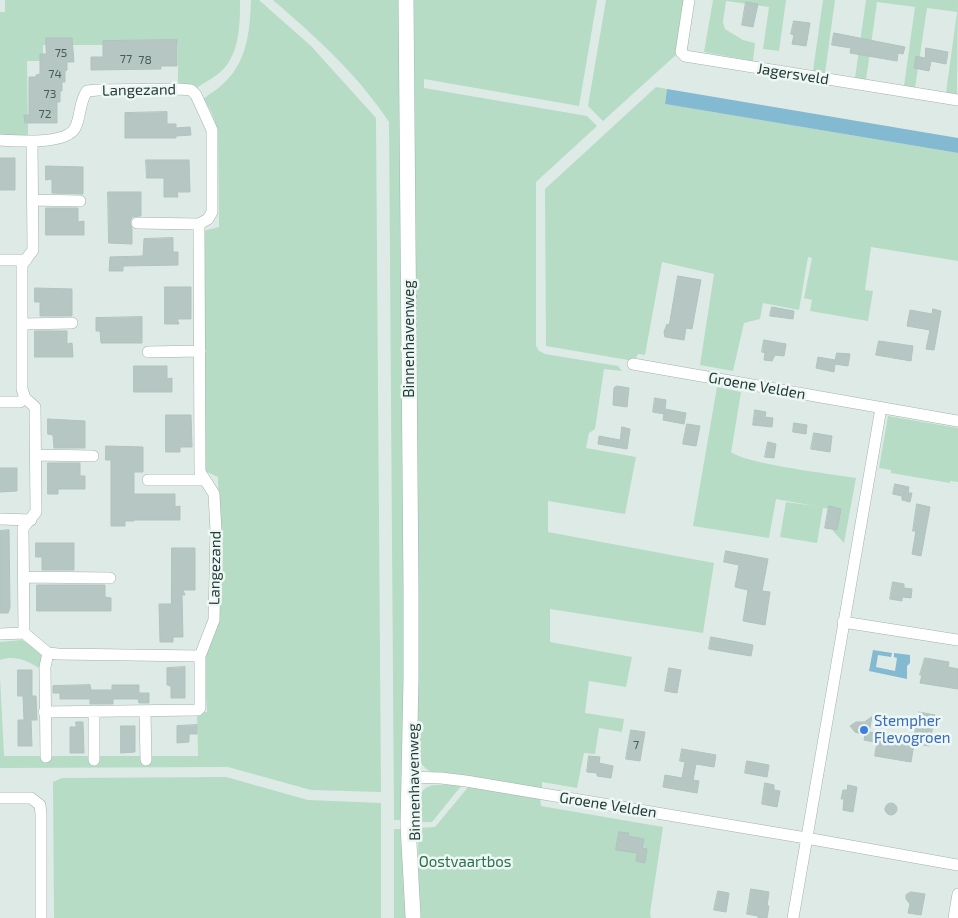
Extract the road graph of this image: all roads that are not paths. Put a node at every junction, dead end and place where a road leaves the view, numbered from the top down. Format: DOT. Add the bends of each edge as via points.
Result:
graph roads {
  1 [pos="406,0"];
  2 [pos="688,0"];
  3 [pos="958,100"];
  4 [pos="0,140"];
  5 [pos="32,141"];
  6 [pos="32,200"];
  7 [pos="80,201"];
  8 [pos="137,223"];
  9 [pos="199,224"];
  10 [pos="0,260"];
  11 [pos="26,260"];
  12 [pos="72,323"];
  13 [pos="24,324"];
  14 [pos="200,351"];
  15 [pos="148,352"];
  16 [pos="633,364"];
  17 [pos="25,398"];
  18 [pos="0,402"];
  19 [pos="880,408"];
  20 [pos="958,421"];
  21 [pos="36,455"];
  22 [pos="93,456"];
  23 [pos="148,480"];
  24 [pos="204,480"];
  25 [pos="0,519"];
  26 [pos="31,520"];
  27 [pos="24,577"];
  28 [pos="110,578"];
  29 [pos="843,622"];
  30 [pos="24,633"];
  31 [pos="0,634"];
  32 [pos="958,640"];
  33 [pos="48,653"];
  34 [pos="200,656"];
  35 [pos="94,711"];
  36 [pos="44,712"];
  37 [pos="146,712"];
  38 [pos="46,757"];
  39 [pos="94,760"];
  40 [pos="146,760"];
  41 [pos="412,778"];
  42 [pos="0,798"];
  43 [pos="806,838"];
  44 [pos="958,865"];
  45 [pos="958,894"];
  46 [pos="413,917"];
  47 [pos="41,918"];
  48 [pos="793,918"];
  49 [pos="954,918"];
  1 -- 41 [label="street, Binnenhavenweg"];
  2 -- 3 [label="street, Jagersveld" via="681,44 684,56"];
  4 -- 5 [label="street, Langezand"];
  5 -- 6 [label="street"];
  5 -- 9 [label="street, Langezand" via="68,136 74,129 87,92 191,90 212,130 212,212"];
  6 -- 7 [label="street"];
  6 -- 11 [label="street" via="32,250"];
  8 -- 9 [label="street"];
  9 -- 14 [label="street, Langezand"];
  10 -- 11 [label="street"];
  11 -- 13 [label="street" via="22,265"];
  12 -- 13 [label="street"];
  13 -- 17 [label="street" via="22,389"];
  14 -- 15 [label="street"];
  14 -- 24 [label="street, Langezand" via="200,472"];
  16 -- 19 [label="street, Groene Velden"];
  17 -- 18 [label="street" via="20,402"];
  17 -- 21 [label="street" via="35,407"];
  19 -- 20 [label="street, Groene Velden"];
  19 -- 29 [label="street"];
  21 -- 22 [label="street"];
  21 -- 26 [label="street" via="36,512"];
  23 -- 24 [label="street"];
  24 -- 34 [label="street, Langezand" via="214,494 216,532 214,620"];
  25 -- 26 [label="street"];
  26 -- 27 [label="street" via="23,528"];
  27 -- 28 [label="street"];
  27 -- 30 [label="street"];
  29 -- 32 [label="street"];
  29 -- 43 [label="street"];
  30 -- 31 [label="street"];
  30 -- 33 [label="street"];
  33 -- 34 [label="street"];
  33 -- 36 [label="street"];
  34 -- 37 [label="street, Langezand" via="200,708"];
  35 -- 36 [label="street, Langezand"];
  35 -- 37 [label="street, Langezand"];
  35 -- 39 [label="street"];
  36 -- 38 [label="street"];
  37 -- 40 [label="street"];
  41 -- 43 [label="street, Groene Velden" via="466,781"];
  41 -- 46 [label="street, Binnenhavenweg" via="408,825"];
  42 -- 47 [label="street" via="31,798 40,805"];
  43 -- 44 [label="street, Groene Velden"];
  43 -- 48 [label="street"];
  45 -- 49 [label="street"];
}
